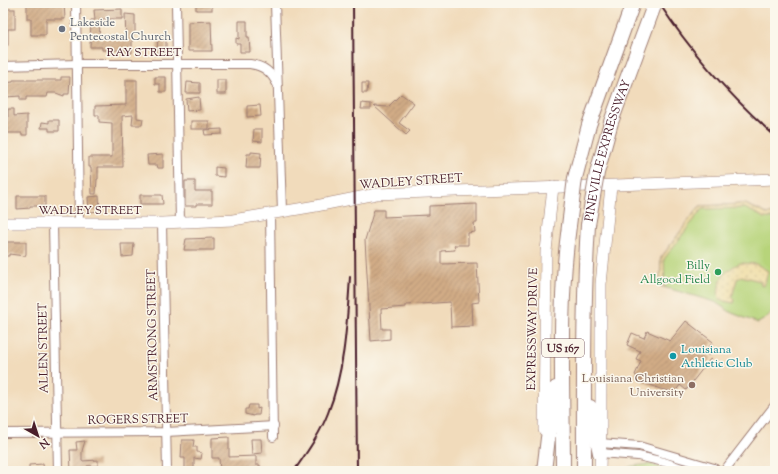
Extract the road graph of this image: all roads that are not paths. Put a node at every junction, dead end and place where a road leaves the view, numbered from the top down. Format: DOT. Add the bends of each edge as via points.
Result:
graph roads {
  1 [pos="76,3"];
  2 [pos="176,3"];
  3 [pos="275,3"];
  4 [pos="633,3"];
  5 [pos="655,3"];
  6 [pos="78,64"];
  7 [pos="177,64"];
  8 [pos="3,66"];
  9 [pos="277,84"];
  10 [pos="775,179"];
  11 [pos="611,186"];
  12 [pos="553,187"];
  13 [pos="282,211"];
  14 [pos="270,213"];
  15 [pos="180,222"];
  16 [pos="3,223"];
  17 [pos="162,223"];
  18 [pos="53,224"];
  19 [pos="79,224"];
  20 [pos="563,352"];
  21 [pos="585,352"];
  22 [pos="775,405"];
  23 [pos="274,426"];
  24 [pos="57,432"];
  25 [pos="166,432"];
  26 [pos="3,433"];
  27 [pos="273,437"];
  28 [pos="600,448"];
  29 [pos="667,454"];
  30 [pos="664,462"];
  31 [pos="58,471"];
  32 [pos="167,471"];
  33 [pos="544,471"];
  34 [pos="564,471"];
  35 [pos="584,471"];
  36 [pos="600,471"];
  37 [pos="691,471"];
  38 [pos="717,471"];
  39 [pos="724,471"];
  1 -- 6 [label="street"];
  2 -- 7 [label="street"];
  3 -- 9 [label="street"];
  4 -- 20 [label="highway, PINEVILLE EXPRESSWAY / US 167, bridge" via="589,125 575,178 566,246"];
  5 -- 21 [label="highway, PINEVILLE EXPRESSWAY / US 167, bridge" via="611,122 597,173 588,226"];
  6 -- 7 [label="street, RAY STREET"];
  6 -- 8 [label="street, RAY STREET"];
  6 -- 19 [label="street"];
  7 -- 9 [label="street, RAY STREET" via="257,65 268,71"];
  7 -- 15 [label="street"];
  9 -- 13 [label="street"];
  10 -- 11 [label="main road, WADLEY STREET"];
  11 -- 12 [label="main road, WADLEY STREET"];
  11 -- 28 [label="main road" via="601,284"];
  12 -- 13 [label="main road, WADLEY STREET" via="376,194"];
  12 -- 33 [label="main road, EXPRESSWAY DRIVE" via="546,251"];
  13 -- 14 [label="main road, WADLEY STREET"];
  14 -- 15 [label="main road, WADLEY STREET" via="233,220"];
  14 -- 23 [label="street"];
  15 -- 17 [label="main road, WADLEY STREET"];
  16 -- 18 [label="main road, WADLEY STREET"];
  17 -- 19 [label="main road, WADLEY STREET"];
  17 -- 25 [label="street, ARMSTRONG STREET"];
  18 -- 19 [label="main road, WADLEY STREET"];
  18 -- 24 [label="street, ALLEN STREET"];
  20 -- 33 [label="highway"];
  20 -- 34 [label="highway, PINEVILLE EXPRESSWAY / US 167"];
  21 -- 28 [label="highway" via="590,406"];
  21 -- 35 [label="highway, PINEVILLE EXPRESSWAY / US 167"];
  22 -- 39 [label="street"];
  23 -- 25 [label="street, ROGERS STREET"];
  23 -- 27 [label="street"];
  24 -- 25 [label="street, ROGERS STREET"];
  24 -- 26 [label="street, ROGERS STREET"];
  24 -- 31 [label="street, ALLEN STREET"];
  25 -- 32 [label="street, ARMSTRONG STREET"];
  28 -- 29 [label="street" via="639,446"];
  28 -- 30 [label="street"];
  28 -- 36 [label="main road"];
  29 -- 30 [label="street"];
  29 -- 38 [label="street"];
  30 -- 37 [label="street"];
}
